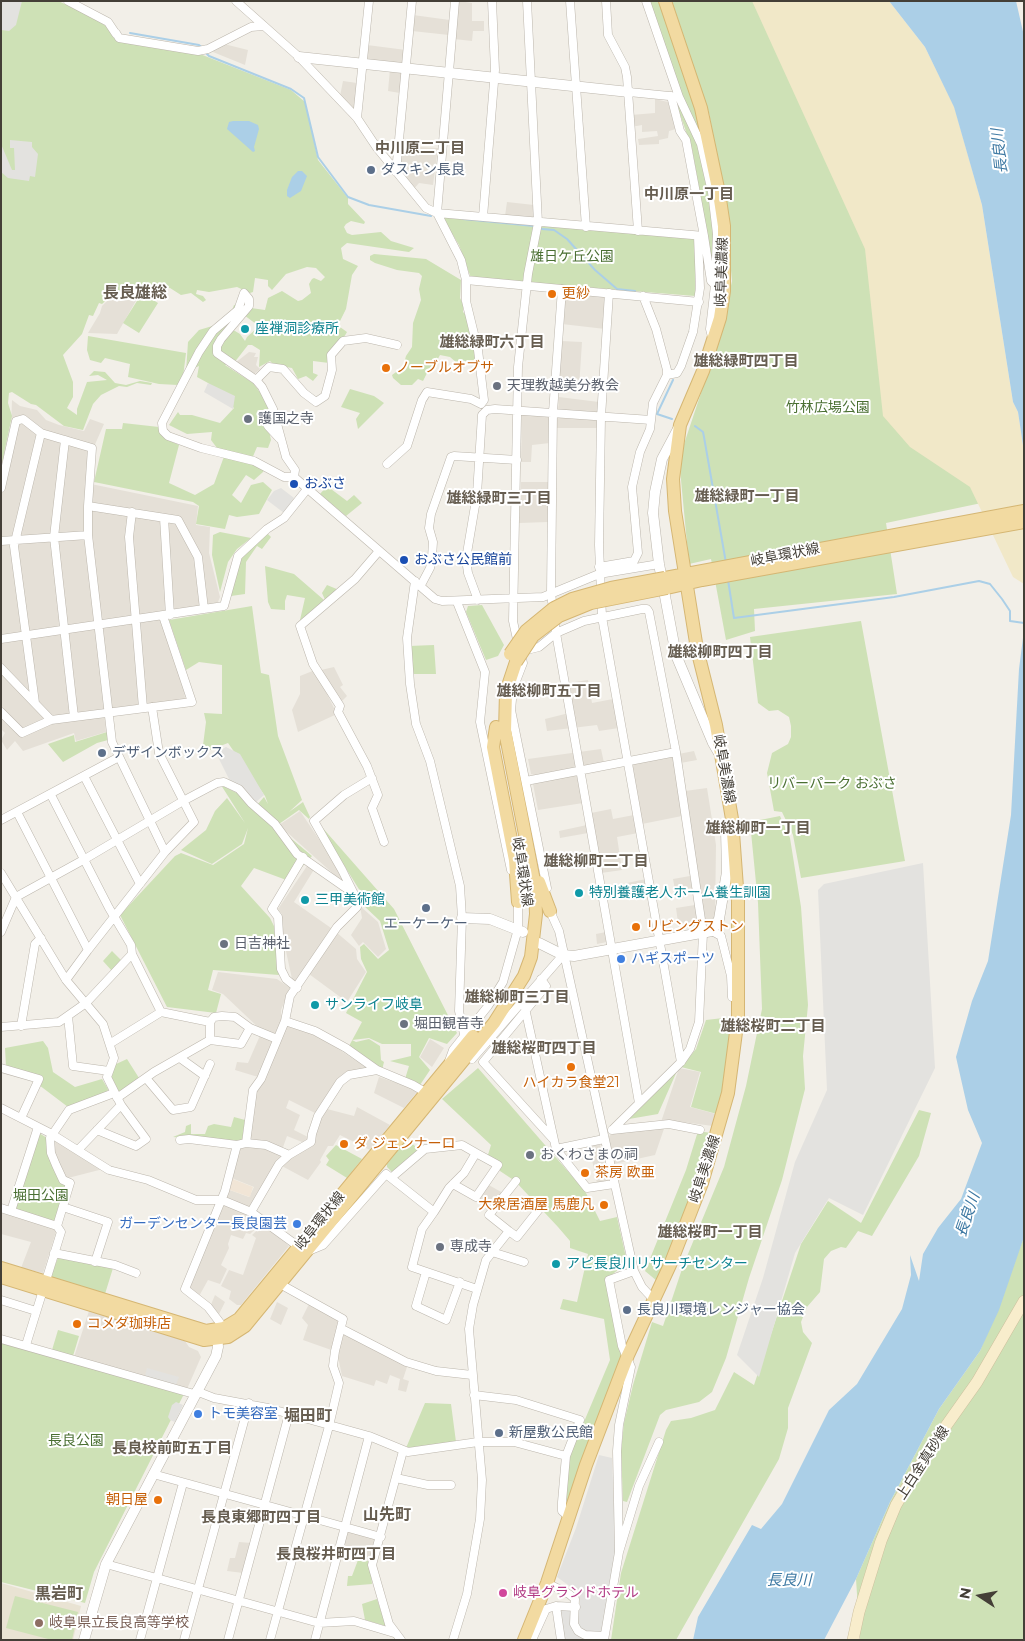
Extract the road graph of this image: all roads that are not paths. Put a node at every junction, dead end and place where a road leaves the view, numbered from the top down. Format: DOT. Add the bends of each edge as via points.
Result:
graph roads {
  1 [pos="68,1"];
  2 [pos="236,1"];
  3 [pos="369,1"];
  4 [pos="412,1"];
  5 [pos="456,1"];
  6 [pos="492,1"];
  7 [pos="527,1"];
  8 [pos="570,1"];
  9 [pos="606,1"];
  10 [pos="646,1"];
  11 [pos="666,1"];
  12 [pos="262,26"];
  13 [pos="299,57"];
  14 [pos="363,64"];
  15 [pos="406,68"];
  16 [pos="449,73"];
  17 [pos="495,78"];
  18 [pos="531,81"];
  19 [pos="576,86"];
  20 [pos="629,92"];
  21 [pos="675,97"];
  22 [pos="358,118"];
  23 [pos="396,172"];
  24 [pos="437,213"];
  25 [pos="483,217"];
  26 [pos="538,223"];
  27 [pos="586,227"];
  28 [pos="638,231"];
  29 [pos="701,236"];
  30 [pos="466,280"];
  31 [pos="527,285"];
  32 [pos="715,285"];
  33 [pos="562,289"];
  34 [pos="609,293"];
  35 [pos="643,296"];
  36 [pos="699,302"];
  37 [pos="713,344"];
  38 [pos="397,345"];
  39 [pos="667,376"];
  40 [pos="256,380"];
  41 [pos="519,410"];
  42 [pos="553,412"];
  43 [pos="601,416"];
  44 [pos="651,420"];
  45 [pos="680,425"];
  46 [pos="268,426"];
  47 [pos="41,433"];
  48 [pos="280,439"];
  49 [pos="65,440"];
  50 [pos="480,457"];
  51 [pos="517,460"];
  52 [pos="387,464"];
  53 [pos="294,477"];
  54 [pos="1,488"];
  55 [pos="308,488"];
  56 [pos="88,506"];
  57 [pos="1024,510"];
  58 [pos="132,512"];
  59 [pos="164,518"];
  60 [pos="1024,522"];
  61 [pos="88,535"];
  62 [pos="54,537"];
  63 [pos="14,540"];
  64 [pos="1,541"];
  65 [pos="379,551"];
  66 [pos="659,564"];
  67 [pos="599,570"];
  68 [pos="702,575"];
  69 [pos="685,579"];
  70 [pos="418,583"];
  71 [pos="550,593"];
  72 [pos="514,599"];
  73 [pos="478,600"];
  74 [pos="457,602"];
  75 [pos="204,609"];
  76 [pos="167,615"];
  77 [pos="602,617"];
  78 [pos="136,620"];
  79 [pos="99,626"];
  80 [pos="64,630"];
  81 [pos="556,633"];
  82 [pos="26,635"];
  83 [pos="1,639"];
  84 [pos="515,656"];
  85 [pos="1,668"];
  86 [pos="35,703"];
  87 [pos="152,707"];
  88 [pos="143,708"];
  89 [pos="1,712"];
  90 [pos="108,712"];
  91 [pos="74,717"];
  92 [pos="51,720"];
  93 [pos="500,729"];
  94 [pos="676,752"];
  95 [pos="119,757"];
  96 [pos="722,758"];
  97 [pos="628,761"];
  98 [pos="580,770"];
  99 [pos="84,776"];
  100 [pos="372,778"];
  101 [pos="526,781"];
  102 [pos="51,795"];
  103 [pos="183,801"];
  104 [pos="17,812"];
  105 [pos="732,819"];
  106 [pos="1,820"];
  107 [pos="150,820"];
  108 [pos="118,840"];
  109 [pos="384,842"];
  110 [pos="166,852"];
  111 [pos="303,857"];
  112 [pos="85,859"];
  113 [pos="1,873"];
  114 [pos="51,878"];
  115 [pos="140,884"];
  116 [pos="354,893"];
  117 [pos="16,897"];
  118 [pos="518,902"];
  119 [pos="550,911"];
  120 [pos="114,917"];
  121 [pos="462,918"];
  122 [pos="2,927"];
  123 [pos="520,931"];
  124 [pos="707,932"];
  125 [pos="41,938"];
  126 [pos="659,941"];
  127 [pos="539,943"];
  128 [pos="88,950"];
  129 [pos="612,950"];
  130 [pos="132,954"];
  131 [pos="563,955"];
  132 [pos="66,980"];
  133 [pos="541,980"];
  134 [pos="297,988"];
  135 [pos="523,999"];
  136 [pos="86,1003"];
  137 [pos="161,1012"];
  138 [pos="526,1012"];
  139 [pos="68,1016"];
  140 [pos="738,1017"];
  141 [pos="285,1021"];
  142 [pos="210,1022"];
  143 [pos="21,1026"];
  144 [pos="1,1028"];
  145 [pos="250,1028"];
  146 [pos="464,1034"];
  147 [pos="277,1039"];
  148 [pos="210,1040"];
  149 [pos="111,1043"];
  150 [pos="180,1058"];
  151 [pos="680,1062"];
  152 [pos="210,1064"];
  153 [pos="1,1068"];
  154 [pos="451,1068"];
  155 [pos="377,1070"];
  156 [pos="109,1071"];
  157 [pos="204,1076"];
  158 [pos="146,1078"];
  159 [pos="425,1092"];
  160 [pos="117,1099"];
  161 [pos="639,1103"];
  162 [pos="1,1108"];
  163 [pos="21,1118"];
  164 [pos="38,1127"];
  165 [pos="97,1130"];
  166 [pos="612,1130"];
  167 [pos="700,1130"];
  168 [pos="52,1134"];
  169 [pos="603,1136"];
  170 [pos="180,1140"];
  171 [pos="397,1141"];
  172 [pos="246,1143"];
  173 [pos="237,1145"];
  174 [pos="555,1145"];
  175 [pos="78,1150"];
  176 [pos="476,1153"];
  177 [pos="289,1155"];
  178 [pos="368,1176"];
  179 [pos="388,1176"];
  180 [pos="516,1181"];
  181 [pos="453,1184"];
  182 [pos="614,1184"];
  183 [pos="222,1200"];
  184 [pos="63,1207"];
  185 [pos="1,1208"];
  186 [pos="540,1208"];
  187 [pos="11,1211"];
  188 [pos="251,1212"];
  189 [pos="434,1212"];
  190 [pos="57,1226"];
  191 [pos="509,1231"];
  192 [pos="302,1250"];
  193 [pos="492,1252"];
  194 [pos="54,1254"];
  195 [pos="95,1262"];
  196 [pos="524,1262"];
  197 [pos="1,1268"];
  198 [pos="634,1271"];
  199 [pos="426,1272"];
  200 [pos="136,1273"];
  201 [pos="1,1277"];
  202 [pos="460,1282"];
  203 [pos="280,1284"];
  204 [pos="43,1286"];
  205 [pos="477,1289"];
  206 [pos="1,1300"];
  207 [pos="654,1300"];
  208 [pos="1024,1301"];
  209 [pos="36,1311"];
  210 [pos="342,1329"];
  211 [pos="220,1333"];
  212 [pos="1,1339"];
  213 [pos="26,1345"];
  214 [pos="628,1355"];
  215 [pos="472,1375"];
  216 [pos="195,1393"];
  217 [pos="474,1395"];
  218 [pos="249,1403"];
  219 [pos="289,1414"];
  220 [pos="329,1426"];
  221 [pos="369,1436"];
  222 [pos="478,1442"];
  223 [pos="659,1442"];
  224 [pos="403,1451"];
  225 [pos="566,1456"];
  226 [pos="153,1474"];
  227 [pos="396,1478"];
  228 [pos="183,1483"];
  229 [pos="451,1486"];
  230 [pos="224,1494"];
  231 [pos="265,1505"];
  232 [pos="304,1516"];
  233 [pos="569,1517"];
  234 [pos="344,1527"];
  235 [pos="380,1537"];
  236 [pos="619,1552"];
  237 [pos="106,1564"];
  238 [pos="156,1580"];
  239 [pos="547,1583"];
  240 [pos="197,1591"];
  241 [pos="238,1602"];
  242 [pos="556,1606"];
  243 [pos="576,1607"];
  244 [pos="278,1613"];
  245 [pos="319,1623"];
  246 [pos="394,1633"];
  247 [pos="604,1638"];
  248 [pos="84,1640"];
  249 [pos="140,1640"];
  250 [pos="184,1640"];
  251 [pos="228,1640"];
  252 [pos="270,1640"];
  253 [pos="315,1640"];
  254 [pos="400,1640"];
  255 [pos="453,1640"];
  256 [pos="524,1640"];
  257 [pos="532,1640"];
  258 [pos="561,1640"];
  259 [pos="853,1640"];
  1 -- 12 [label="street" via="108,22 119,38 198,51 251,27"];
  2 -- 12 [label="street"];
  3 -- 14 [label="street"];
  4 -- 15 [label="street"];
  5 -- 16 [label="street"];
  6 -- 17 [label="street"];
  7 -- 18 [label="street"];
  8 -- 19 [label="street"];
  9 -- 20 [label="street" via="608,35 625,67"];
  10 -- 21 [label="street"];
  11 -- 37 [label="main road, 岐阜美濃線" via="701,108 719,193 725,258 724,290"];
  12 -- 13 [label="street"];
  13 -- 14 [label="street"];
  13 -- 22 [label="street"];
  14 -- 15 [label="street"];
  14 -- 22 [label="street"];
  15 -- 16 [label="street"];
  15 -- 23 [label="street"];
  16 -- 17 [label="street"];
  16 -- 24 [label="street"];
  17 -- 18 [label="street"];
  17 -- 25 [label="street"];
  18 -- 19 [label="street"];
  18 -- 26 [label="street"];
  19 -- 20 [label="street"];
  19 -- 27 [label="street"];
  20 -- 21 [label="street"];
  20 -- 28 [label="street"];
  21 -- 29 [label="street" via="680,131 686,140"];
  21 -- 32 [label="street" via="701,144 712,192 717,234"];
  22 -- 23 [label="street"];
  23 -- 24 [label="street" via="426,208"];
  24 -- 25 [label="street"];
  24 -- 30 [label="street" via="461,260"];
  25 -- 26 [label="street"];
  26 -- 27 [label="street"];
  26 -- 31 [label="street"];
  27 -- 28 [label="street"];
  28 -- 29 [label="street"];
  29 -- 32 [label="street" via="711,281"];
  29 -- 36 [label="street"];
  30 -- 31 [label="street"];
  30 -- 52 [label="street" via="466,301 478,350 483,403 427,392 408,446"];
  31 -- 33 [label="street"];
  31 -- 41 [label="street" via="518,367"];
  32 -- 37 [label="street" via="710,329"];
  33 -- 34 [label="street"];
  33 -- 42 [label="street"];
  34 -- 35 [label="street"];
  34 -- 43 [label="street"];
  35 -- 36 [label="street"];
  35 -- 39 [label="street" via="656,329"];
  36 -- 39 [label="street" via="681,366 677,373"];
  37 -- 45 [label="main road, 岐阜美濃線"];
  38 -- 40 [label="street" via="366,338 343,341 331,355 332,370 325,396 316,402 283,369 269,367"];
  39 -- 44 [label="street" via="653,403"];
  40 -- 48 [label="street" via="271,406"];
  40 -- 53 [label="street" via="217,353 221,339 249,306 249,299 244,293 238,310 205,342 162,422 163,431 179,441 259,463 284,477"];
  41 -- 42 [label="street"];
  41 -- 50 [label="street" via="487,410 482,415"];
  41 -- 51 [label="street"];
  42 -- 43 [label="street"];
  42 -- 71 [label="street"];
  43 -- 44 [label="street"];
  43 -- 67 [label="street"];
  44 -- 67 [label="street" via="632,487 638,553 634,560"];
  45 -- 66 [label="street" via="662,459 655,492 653,513"];
  45 -- 69 [label="main road, 岐阜美濃線" via="673,479"];
  46 -- 48 [label="street"];
  47 -- 49 [label="street"];
  47 -- 54 [label="street" via="23,418 16,421"];
  47 -- 63 [label="street"];
  48 -- 53 [label="street"];
  49 -- 56 [label="street" via="92,448"];
  49 -- 62 [label="street"];
  50 -- 51 [label="street"];
  50 -- 70 [label="street" via="451,457 430,514 433,542 430,568"];
  50 -- 73 [label="street" via="466,558"];
  51 -- 72 [label="street"];
  53 -- 55 [label="street"];
  55 -- 65 [label="street"];
  55 -- 75 [label="street" via="284,518 238,556 224,606"];
  56 -- 58 [label="street"];
  56 -- 61 [label="street"];
  57 -- 68 [label="main road, 岐阜環状線"];
  58 -- 59 [label="street"];
  58 -- 78 [label="street" via="129,537"];
  59 -- 75 [label="street" via="178,520 198,557"];
  59 -- 76 [label="street"];
  60 -- 68 [label="main road, 岐阜環状線"];
  61 -- 62 [label="street"];
  61 -- 79 [label="street"];
  62 -- 63 [label="street"];
  62 -- 80 [label="street"];
  63 -- 64 [label="street"];
  63 -- 82 [label="street"];
  65 -- 70 [label="street"];
  65 -- 100 [label="street" via="355,579 300,626 313,664 340,706 338,712"];
  66 -- 67 [label="street"];
  66 -- 96 [label="street" via="676,655 712,743"];
  67 -- 71 [label="street"];
  67 -- 77 [label="street"];
  68 -- 69 [label="main road, 岐阜環状線"];
  69 -- 84 [label="main road, 岐阜環状線, bridge" via="591,603 559,616 533,636"];
  69 -- 96 [label="main road, 岐阜美濃線"];
  70 -- 74 [label="street" via="435,599"];
  70 -- 121 [label="street" via="407,638 411,693 416,724 430,761 460,886"];
  71 -- 72 [label="street"];
  71 -- 81 [label="street"];
  72 -- 73 [label="street"];
  72 -- 84 [label="street"];
  73 -- 74 [label="street"];
  74 -- 118 [label="street" via="485,672 480,722 511,870 512,891"];
  75 -- 76 [label="street"];
  76 -- 78 [label="street"];
  76 -- 87 [label="street" via="192,702"];
  77 -- 81 [label="street"];
  77 -- 94 [label="street" via="642,609 649,612"];
  77 -- 97 [label="street"];
  78 -- 79 [label="street"];
  78 -- 88 [label="street"];
  79 -- 80 [label="street"];
  79 -- 90 [label="street"];
  80 -- 82 [label="street"];
  80 -- 91 [label="street"];
  81 -- 84 [label="street" via="539,647"];
  81 -- 98 [label="street"];
  82 -- 83 [label="street"];
  82 -- 86 [label="street"];
  84 -- 93 [label="main road, 岐阜環状線"];
  84 -- 101 [label="street" via="523,663 511,710"];
  85 -- 86 [label="street"];
  86 -- 92 [label="street"];
  87 -- 88 [label="street"];
  87 -- 103 [label="street" via="159,753"];
  88 -- 90 [label="street"];
  89 -- 92 [label="street" via="22,734"];
  90 -- 91 [label="street"];
  90 -- 95 [label="street" via="112,742"];
  91 -- 92 [label="street"];
  93 -- 118 [label="main road" via="493,747 515,860"];
  93 -- 119 [label="main road" via="521,786 540,886"];
  93 -- 154 [label="main road, 岐阜環状線" via="526,885 528,933 508,989"];
  94 -- 97 [label="street"];
  94 -- 124 [label="street"];
  95 -- 99 [label="street"];
  95 -- 107 [label="street"];
  96 -- 105 [label="main road, 岐阜美濃線"];
  97 -- 98 [label="street"];
  97 -- 126 [label="street"];
  98 -- 101 [label="street"];
  98 -- 129 [label="street"];
  99 -- 102 [label="street"];
  99 -- 108 [label="street"];
  100 -- 109 [label="street" via="378,795 372,808"];
  100 -- 116 [label="street" via="344,795 314,821"];
  101 -- 119 [label="street" via="551,900"];
  102 -- 104 [label="street"];
  102 -- 112 [label="street"];
  103 -- 107 [label="street"];
  103 -- 110 [label="street" via="194,822"];
  103 -- 111 [label="street" via="217,783 232,785 275,824 297,854"];
  104 -- 106 [label="street"];
  104 -- 114 [label="street"];
  105 -- 124 [label="street" via="726,830 727,872 719,919"];
  105 -- 140 [label="main road, 岐阜美濃線" via="738,901"];
  107 -- 108 [label="street"];
  107 -- 110 [label="street"];
  108 -- 112 [label="street"];
  108 -- 115 [label="street"];
  110 -- 115 [label="street"];
  111 -- 116 [label="street"];
  111 -- 134 [label="street" via="272,910 278,917 281,969 286,979"];
  112 -- 114 [label="street"];
  112 -- 120 [label="street"];
  113 -- 117 [label="street"];
  114 -- 117 [label="street"];
  114 -- 128 [label="street"];
  115 -- 120 [label="street"];
  116 -- 134 [label="street" via="357,907 337,927"];
  117 -- 122 [label="street"];
  117 -- 125 [label="street"];
  118 -- 123 [label="street"];
  119 -- 131 [label="street" via="559,931"];
  120 -- 128 [label="street"];
  120 -- 130 [label="street" via="131,945"];
  121 -- 123 [label="street" via="490,919"];
  121 -- 146 [label="street" via="459,1011"];
  123 -- 146 [label="street" via="503,982"];
  124 -- 126 [label="street"];
  124 -- 140 [label="street" via="722,936 731,976 733,1009"];
  124 -- 151 [label="street" via="699,1022 690,1049"];
  125 -- 132 [label="street"];
  125 -- 143 [label="street" via="35,944"];
  126 -- 129 [label="street"];
  126 -- 151 [label="street"];
  127 -- 131 [label="street"];
  128 -- 132 [label="street"];
  129 -- 131 [label="street"];
  129 -- 161 [label="street"];
  130 -- 136 [label="street"];
  130 -- 137 [label="street"];
  131 -- 133 [label="street"];
  131 -- 169 [label="street"];
  132 -- 136 [label="street"];
  133 -- 135 [label="street"];
  133 -- 138 [label="street" via="546,986"];
  134 -- 141 [label="street" via="290,996"];
  135 -- 138 [label="street"];
  135 -- 154 [label="street" via="470,1062"];
  136 -- 139 [label="street"];
  136 -- 149 [label="street" via="104,1024"];
  137 -- 142 [label="street"];
  137 -- 149 [label="street"];
  138 -- 174 [label="street"];
  138 -- 174 [label="street" via="483,1062"];
  139 -- 143 [label="street" via="58,1022"];
  139 -- 156 [label="street" via="73,1066"];
  140 -- 207 [label="main road, 岐阜美濃線" via="728,1093 702,1183"];
  141 -- 147 [label="street"];
  141 -- 155 [label="street" via="314,1031"];
  142 -- 145 [label="street" via="214,1017 234,1018"];
  142 -- 148 [label="street"];
  143 -- 144 [label="street"];
  145 -- 147 [label="street"];
  145 -- 148 [label="street" via="241,1044"];
  146 -- 154 [label="street" via="453,1050"];
  147 -- 172 [label="street" via="261,1079 253,1090"];
  148 -- 150 [label="street"];
  149 -- 156 [label="street" via="114,1058"];
  150 -- 157 [label="street"];
  150 -- 158 [label="street"];
  151 -- 161 [label="street"];
  152 -- 157 [label="street"];
  153 -- 163 [label="street" via="39,1079"];
  154 -- 159 [label="main road, 岐阜環状線"];
  154 -- 171 [label="main road, 岐阜環状線"];
  155 -- 159 [label="street"];
  155 -- 177 [label="street" via="349,1075 340,1082 318,1116 311,1142"];
  156 -- 160 [label="street" via="107,1077"];
  157 -- 158 [label="street" via="191,1107 173,1110"];
  158 -- 160 [label="street"];
  159 -- 192 [label="main road, 岐阜環状線"];
  160 -- 165 [label="street"];
  160 -- 165 [label="street" via="146,1139 136,1146"];
  160 -- 168 [label="street" via="69,1110"];
  161 -- 166 [label="street"];
  162 -- 163 [label="street"];
  163 -- 164 [label="street"];
  164 -- 168 [label="street"];
  164 -- 187 [label="street"];
  165 -- 175 [label="street"];
  166 -- 167 [label="street" via="669,1124"];
  166 -- 169 [label="street"];
  168 -- 175 [label="street"];
  168 -- 184 [label="street" via="50,1146 56,1165 63,1180 70,1183"];
  169 -- 174 [label="street"];
  169 -- 182 [label="street"];
  170 -- 173 [label="street"];
  171 -- 178 [label="main road, 岐阜環状線"];
  171 -- 179 [label="street" via="396,1148 384,1163"];
  172 -- 173 [label="street"];
  172 -- 177 [label="street" via="266,1145"];
  173 -- 183 [label="street"];
  174 -- 182 [label="street" via="587,1188"];
  175 -- 183 [label="street" via="109,1170 148,1180 196,1200"];
  176 -- 179 [label="street" via="462,1145 426,1149"];
  176 -- 181 [label="street"];
  176 -- 181 [label="street" via="498,1168 476,1197"];
  177 -- 188 [label="street" via="279,1164"];
  178 -- 179 [label="street" via="379,1170"];
  178 -- 192 [label="main road, 岐阜環状線"];
  179 -- 189 [label="street"];
  179 -- 192 [label="street" via="323,1245"];
  180 -- 191 [label="street" via="489,1215"];
  181 -- 189 [label="street"];
  182 -- 198 [label="street"];
  183 -- 188 [label="street"];
  183 -- 211 [label="street" via="185,1290 208,1307"];
  184 -- 190 [label="street"];
  184 -- 195 [label="street" via="108,1222"];
  185 -- 187 [label="street"];
  186 -- 191 [label="street" via="517,1237"];
  187 -- 190 [label="street"];
  188 -- 192 [label="street"];
  189 -- 199 [label="street" via="422,1229 412,1268"];
  190 -- 194 [label="street" via="61,1232"];
  191 -- 193 [label="street"];
  192 -- 203 [label="main road, 岐阜環状線"];
  192 -- 211 [label="main road, 岐阜環状線" via="239,1319"];
  193 -- 196 [label="street"];
  193 -- 205 [label="street" via="482,1267"];
  194 -- 195 [label="street"];
  194 -- 204 [label="street"];
  195 -- 200 [label="street"];
  197 -- 204 [label="main road"];
  198 -- 207 [label="street"];
  198 -- 214 [label="street" via="609,1280 622,1346"];
  199 -- 202 [label="street"];
  199 -- 202 [label="street" via="416,1306 446,1320"];
  201 -- 204 [label="main road"];
  202 -- 205 [label="street"];
  203 -- 210 [label="street" via="343,1319"];
  203 -- 211 [label="main road, 岐阜環状線" via="245,1326 228,1337"];
  204 -- 209 [label="street"];
  204 -- 211 [label="main road"];
  205 -- 215 [label="street" via="469,1329"];
  206 -- 209 [label="street"];
  207 -- 214 [label="main road, 岐阜美濃線"];
  208 -- 259 [label="main road, 上白金真砂線" via="896,1505 864,1594"];
  209 -- 213 [label="street"];
  210 -- 215 [label="street" via="406,1362"];
  210 -- 220 [label="street" via="333,1366 339,1383"];
  211 -- 216 [label="street" via="216,1356"];
  212 -- 213 [label="street"];
  213 -- 216 [label="street"];
  214 -- 233 [label="main road, 岐阜美濃線"];
  214 -- 236 [label="street" via="631,1367 616,1450"];
  215 -- 217 [label="street"];
  216 -- 218 [label="street"];
  216 -- 226 [label="street"];
  217 -- 222 [label="street"];
  217 -- 225 [label="street" via="516,1400 580,1420"];
  218 -- 219 [label="street"];
  218 -- 230 [label="street"];
  219 -- 220 [label="street"];
  219 -- 231 [label="street"];
  220 -- 221 [label="street"];
  220 -- 232 [label="street"];
  221 -- 224 [label="street"];
  221 -- 234 [label="street"];
  222 -- 224 [label="street"];
  222 -- 225 [label="street" via="514,1442"];
  222 -- 255 [label="street" via="482,1480 480,1519 467,1594"];
  223 -- 236 [label="street" via="639,1486"];
  224 -- 227 [label="street"];
  225 -- 233 [label="street" via="562,1511"];
  226 -- 228 [label="street"];
  226 -- 237 [label="street"];
  227 -- 229 [label="street"];
  227 -- 235 [label="street"];
  228 -- 230 [label="street"];
  228 -- 238 [label="street"];
  230 -- 231 [label="street"];
  230 -- 240 [label="street"];
  231 -- 232 [label="street"];
  231 -- 241 [label="street"];
  232 -- 234 [label="street"];
  232 -- 244 [label="street"];
  233 -- 239 [label="main road, 岐阜美濃線"];
  234 -- 235 [label="street"];
  234 -- 245 [label="street"];
  235 -- 246 [label="street" via="372,1565 379,1595"];
  236 -- 247 [label="street"];
  237 -- 238 [label="street"];
  237 -- 248 [label="street"];
  238 -- 240 [label="street"];
  238 -- 249 [label="street"];
  239 -- 243 [label="street" via="569,1594 575,1599"];
  239 -- 256 [label="main road, 岐阜美濃線"];
  240 -- 241 [label="street"];
  240 -- 250 [label="street"];
  241 -- 244 [label="street"];
  241 -- 251 [label="street"];
  242 -- 243 [label="street"];
  242 -- 257 [label="street" via="546,1609"];
  242 -- 258 [label="street"];
  243 -- 247 [label="street" via="574,1624 578,1632"];
  244 -- 245 [label="street"];
  244 -- 252 [label="street"];
  245 -- 246 [label="street" via="354,1621"];
  245 -- 253 [label="street"];
  246 -- 254 [label="street"];
}
